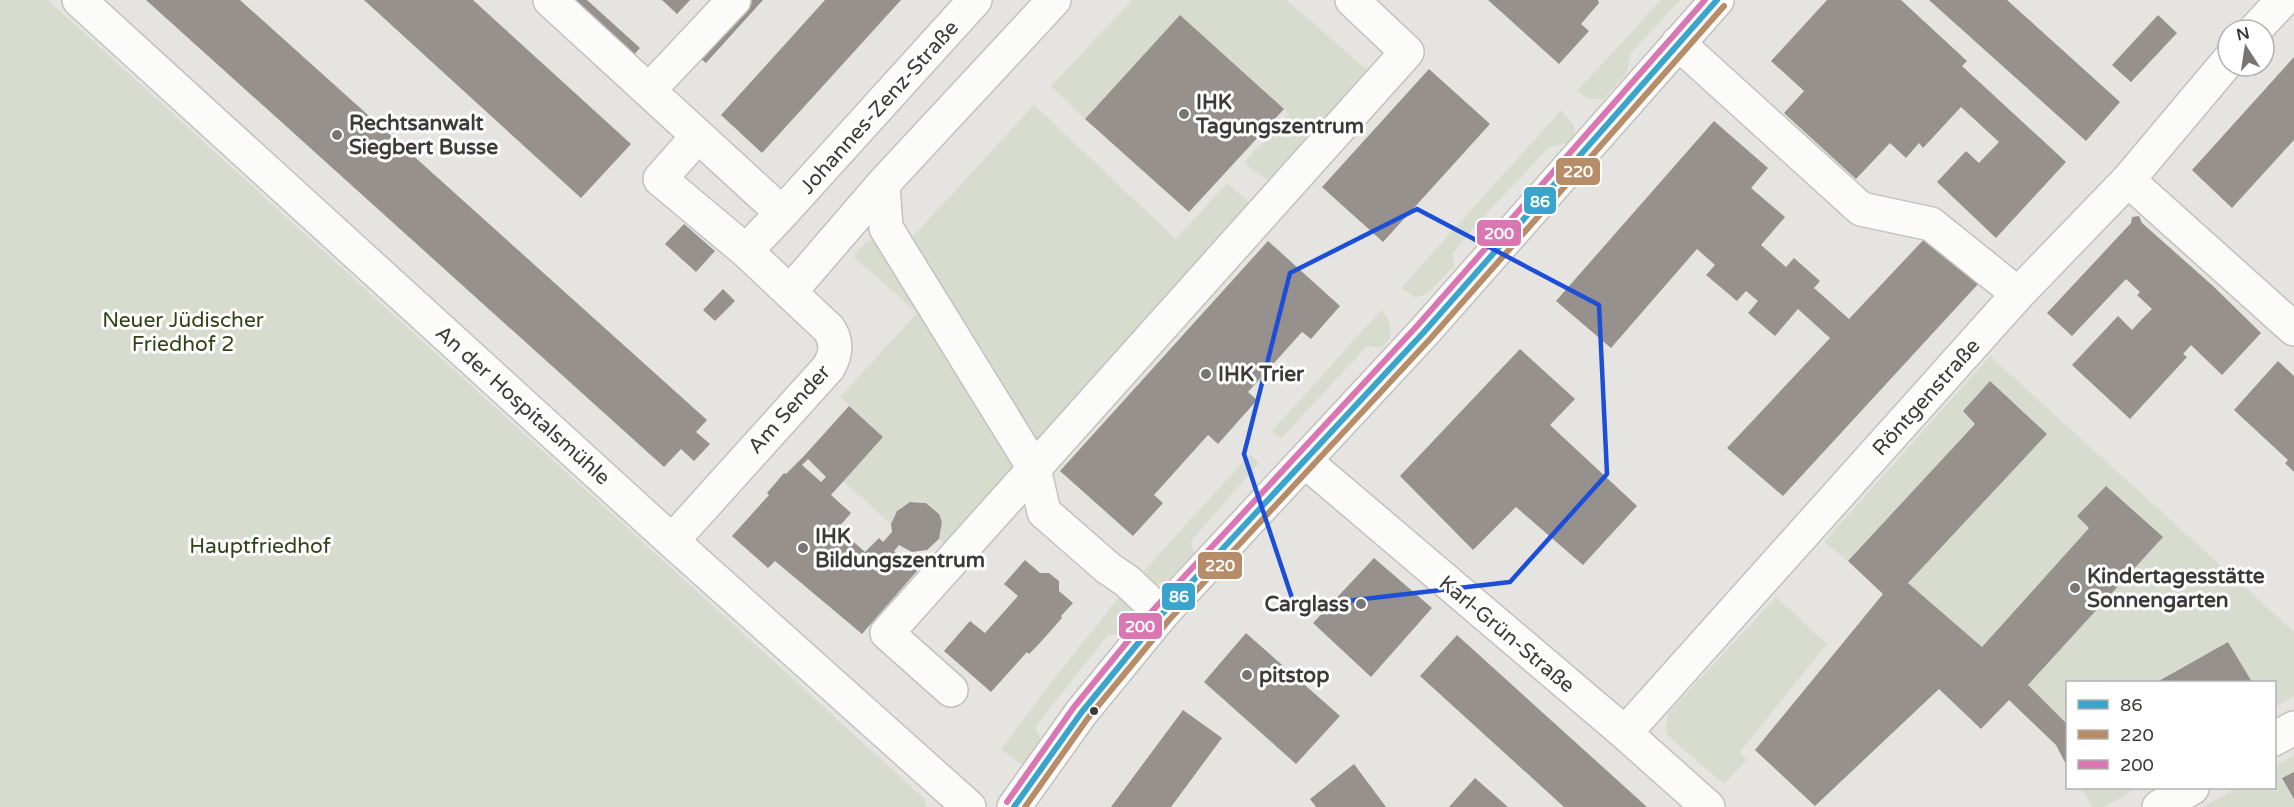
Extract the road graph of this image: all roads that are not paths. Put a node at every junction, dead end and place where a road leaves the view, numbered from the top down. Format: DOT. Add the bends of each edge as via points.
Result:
graph roads {
  1 [pos="79,0"];
  2 [pos="550,0"];
  3 [pos="734,0"];
  4 [pos="975,0"];
  5 [pos="1054,0"];
  6 [pos="1352,0"];
  7 [pos="1717,0"];
  8 [pos="2283,0"];
  9 [pos="2266,18"];
  10 [pos="1678,43"];
  11 [pos="2216,75"];
  12 [pos="649,90"];
  13 [pos="698,136"];
  14 [pos="2128,180"];
  15 [pos="883,184"];
  16 [pos="782,213"];
  17 [pos="746,251"];
  18 [pos="790,292"];
  19 [pos="2018,294"];
  20 [pos="2294,329"];
  21 [pos="1305,461"];
  22 [pos="1034,468"];
  23 [pos="672,541"];
  24 [pos="1162,614"];
  25 [pos="951,690"];
  26 [pos="2294,728"];
  27 [pos="1624,733"];
  28 [pos="2276,738"];
  29 [pos="2190,789"];
  30 [pos="1707,806"];
  31 [pos="969,807"];
  32 [pos="1014,807"];
  33 [pos="2159,807"];
  1 -- 23 [label="street, An der Hospitalsmühle"];
  2 -- 12 [label="street"];
  3 -- 12 [label="street"];
  4 -- 16 [label="street, Johannes-Zenz-Straße"];
  5 -- 15 [label="street"];
  6 -- 22 [label="street" via="1407,52"];
  7 -- 10 [label="street"];
  8 -- 9 [label="street"];
  10 -- 19 [label="street" via="1862,209 1931,224"];
  10 -- 21 [label="street" via="1424,333"];
  11 -- 14 [label="street, Röntgenstraße"];
  12 -- 13 [label="street"];
  13 -- 16 [label="street"];
  13 -- 17 [label="street, Am Sender" via="660,179"];
  14 -- 19 [label="street, Röntgenstraße"];
  14 -- 20 [label="street"];
  15 -- 18 [label="street"];
  15 -- 22 [label="street" via="886,228"];
  16 -- 17 [label="street"];
  17 -- 18 [label="street, Am Sender"];
  18 -- 23 [label="street, Am Sender" via="835,337 834,357"];
  19 -- 27 [label="street, Röntgenstraße"];
  21 -- 24 [label="street"];
  21 -- 27 [label="street, Karl-Grün-Straße"];
  22 -- 24 [label="street" via="1044,512"];
  22 -- 25 [label="street" via="887,633"];
  23 -- 31 [label="street, An der Hospitalsmühle"];
  24 -- 32 [label="street" via="1082,713"];
  26 -- 28 [label="street"];
  27 -- 30 [label="street, Karl-Grün-Straße"];
  29 -- 33 [label="street"];
}
